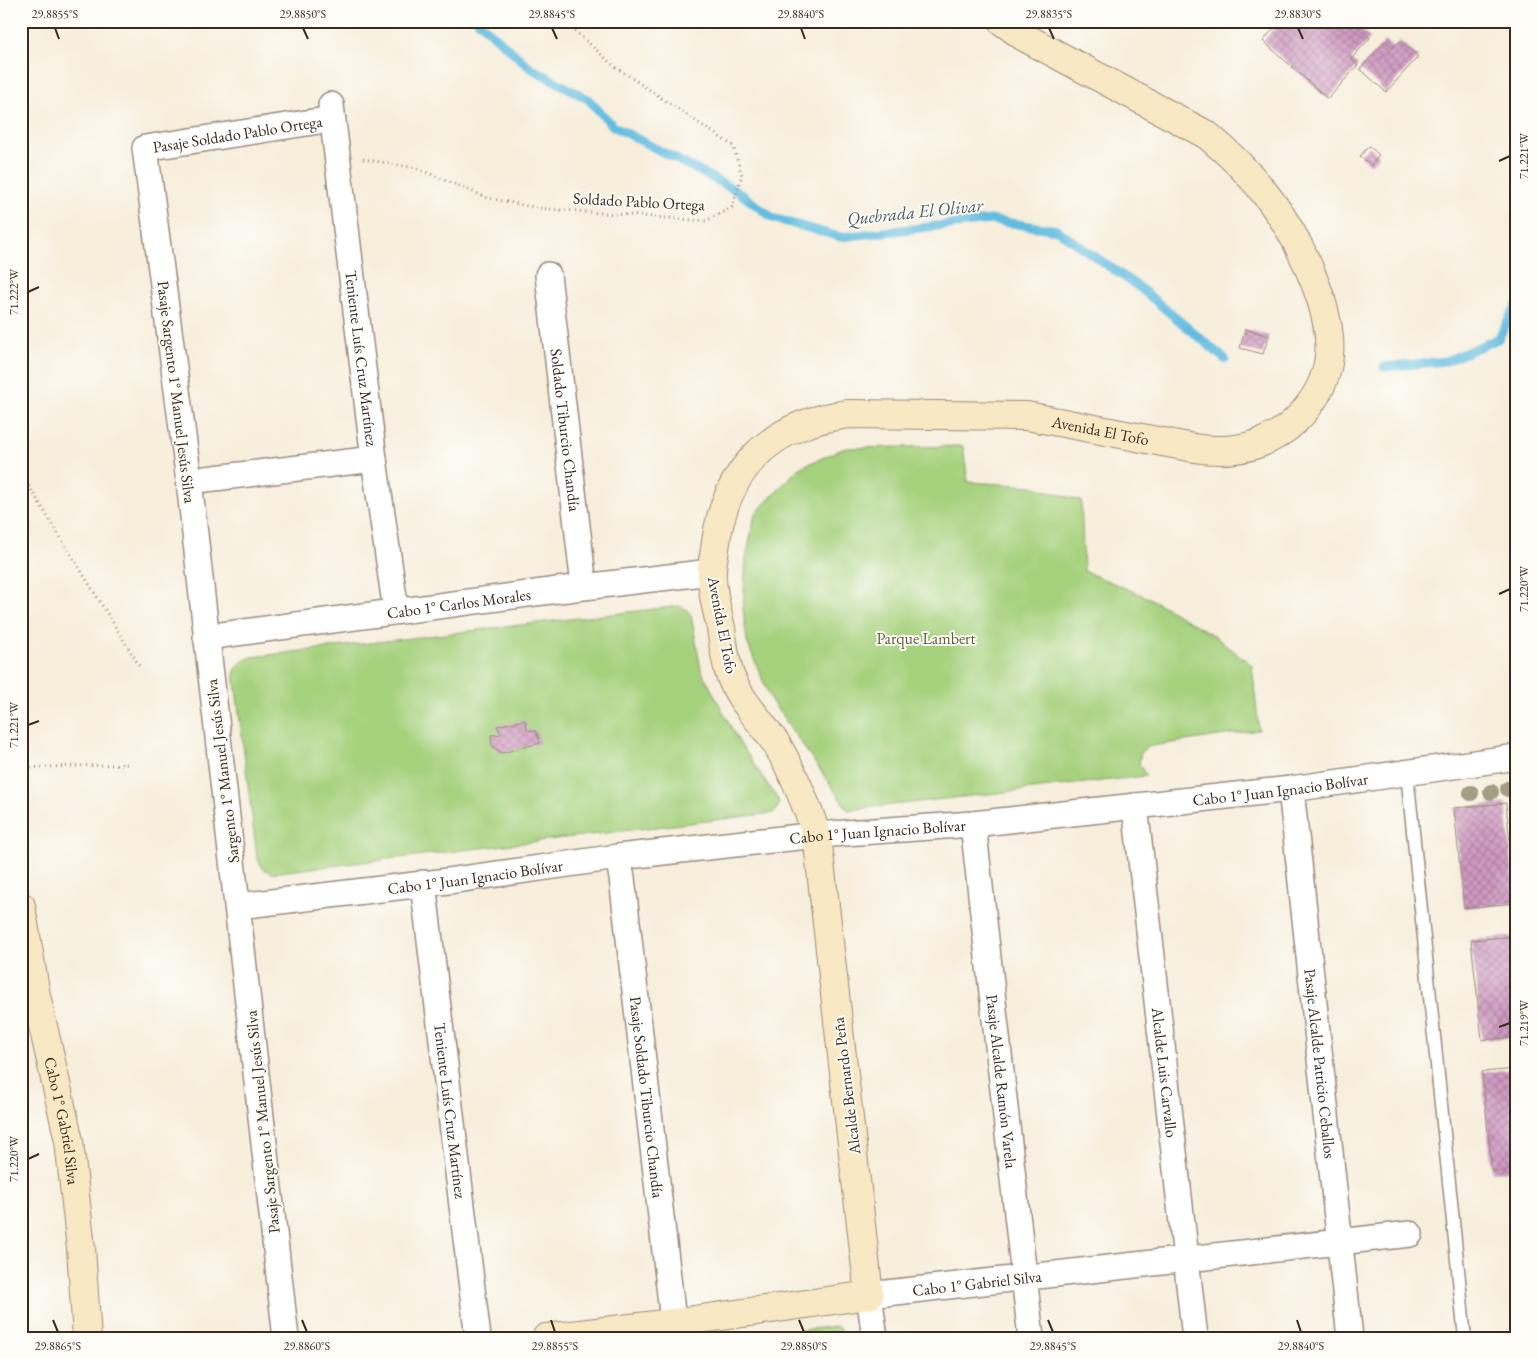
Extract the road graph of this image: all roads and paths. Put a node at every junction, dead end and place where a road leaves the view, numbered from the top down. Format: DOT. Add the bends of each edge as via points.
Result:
graph roads {
  1 [pos="568,21"];
  2 [pos="1002,21"];
  3 [pos="331,112"];
  4 [pos="145,148"];
  5 [pos="338,155"];
  6 [pos="548,275"];
  7 [pos="374,459"];
  8 [pos="21,473"];
  9 [pos="189,481"];
  10 [pos="712,572"];
  11 [pos="584,586"];
  12 [pos="396,611"];
  13 [pos="206,637"];
  14 [pos="140,667"];
  15 [pos="1517,758"];
  16 [pos="130,764"];
  17 [pos="21,768"];
  18 [pos="1407,773"];
  19 [pos="1291,789"];
  20 [pos="1136,806"];
  21 [pos="973,824"];
  22 [pos="817,835"];
  23 [pos="618,857"];
  24 [pos="424,883"];
  25 [pos="21,906"];
  26 [pos="238,906"];
  27 [pos="1410,1234"];
  28 [pos="1339,1241"];
  29 [pos="1186,1259"];
  30 [pos="1024,1277"];
  31 [pos="870,1295"];
  32 [pos="674,1330"];
  33 [pos="87,1338"];
  34 [pos="286,1338"];
  35 [pos="478,1338"];
  36 [pos="546,1338"];
  37 [pos="875,1338"];
  38 [pos="1031,1338"];
  39 [pos="1195,1338"];
  40 [pos="1350,1338"];
  41 [pos="1465,1338"];
  1 -- 5 [label="path, Soldado Pablo Ortega" via="614,66 733,146 742,175 732,207 706,221 538,208 488,198 416,168"];
  2 -- 10 [label="street, Avenida El Tofo" via="1024,37 1206,135 1252,176 1291,230 1325,309 1329,357 1316,396 1290,426 1273,438 1234,450 1201,449 1027,416 849,414 808,422 769,443 736,480 718,525"];
  3 -- 4 [label="street, Pasaje Soldado Pablo Ortega"];
  3 -- 5 [label="street, Teniente Luís Cruz Martínez"];
  4 -- 9 [label="street, Pasaje Sargento 1° Manuel Jesús Silva"];
  5 -- 7 [label="street, Teniente Luís Cruz Martínez"];
  6 -- 11 [label="street, Soldado Tiburcio Chandía"];
  7 -- 9 [label="street"];
  7 -- 12 [label="street, Teniente Luís Cruz Martínez"];
  8 -- 14 [label="path"];
  9 -- 13 [label="street, Pasaje Sargento 1° Manuel Jesús Silva"];
  10 -- 11 [label="street, Cabo 1° Carlos Morales"];
  10 -- 22 [label="street, Avenida El Tofo" via="729,673 739,693 777,746"];
  11 -- 12 [label="street, Cabo 1° Carlos Morales"];
  12 -- 13 [label="street, Cabo 1° Carlos Morales"];
  13 -- 26 [label="street, Sargento 1° Manuel Jesús Silva"];
  15 -- 18 [label="street, Cabo 1° Juan Ignacio Bolívar"];
  16 -- 17 [label="path"];
  18 -- 19 [label="street, Cabo 1° Juan Ignacio Bolívar"];
  18 -- 41 [label="lane"];
  19 -- 20 [label="street, Cabo 1° Juan Ignacio Bolívar"];
  19 -- 28 [label="street, Pasaje Alcalde Patricio Ceballos"];
  20 -- 21 [label="street, Cabo 1° Juan Ignacio Bolívar"];
  20 -- 29 [label="street, Alcalde Luis Carvallo"];
  21 -- 22 [label="street, Cabo 1° Juan Ignacio Bolívar"];
  21 -- 30 [label="street, Pasaje Alcalde Ramón Varela"];
  22 -- 23 [label="street, Cabo 1° Juan Ignacio Bolívar"];
  22 -- 31 [label="street, Alcalde Bernardo Peña"];
  23 -- 24 [label="street, Cabo 1° Juan Ignacio Bolívar"];
  23 -- 32 [label="street, Pasaje Soldado Tiburcio Chandía"];
  24 -- 26 [label="street, Cabo 1° Juan Ignacio Bolívar"];
  24 -- 35 [label="street, Teniente Luís Cruz Martínez"];
  25 -- 33 [label="street, Cabo 1° Gabriel Silva" via="36,994 70,1141 82,1248"];
  26 -- 34 [label="street, Pasaje Sargento 1° Manuel Jesús Silva"];
  27 -- 28 [label="street, Cabo 1° Gabriel Silva"];
  28 -- 29 [label="street, Cabo 1° Gabriel Silva"];
  28 -- 40 [label="street, Pasaje Alcalde Patricio Ceballos"];
  29 -- 30 [label="street, Cabo 1° Gabriel Silva"];
  29 -- 39 [label="street, Alcalde Luis Carvallo"];
  30 -- 31 [label="street, Cabo 1° Gabriel Silva"];
  30 -- 38 [label="street, Pasaje Alcalde Ramón Varela"];
  31 -- 32 [label="street, Cabo 1° Gabriel Silva"];
  31 -- 37 [label="street, Alcalde Bernardo Peña"];
  32 -- 36 [label="street, Cabo 1° Gabriel Silva"];
}
